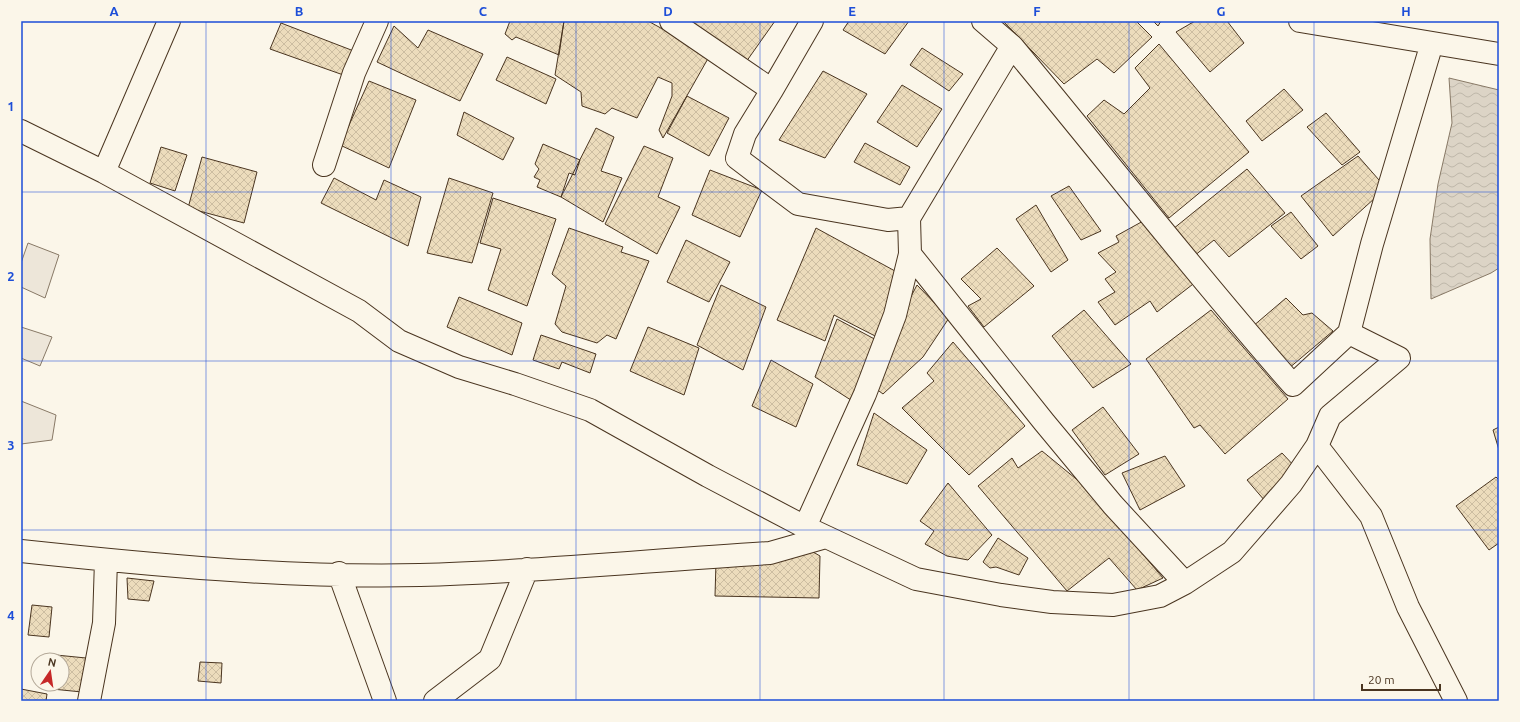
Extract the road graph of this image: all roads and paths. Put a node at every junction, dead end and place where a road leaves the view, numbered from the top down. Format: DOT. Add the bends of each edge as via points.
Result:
graph roads {
  1 [pos="169,21"];
  2 [pos="377,21"];
  3 [pos="671,21"];
  4 [pos="812,21"];
  5 [pos="984,21"];
  6 [pos="1300,21"];
  7 [pos="1432,43"];
  8 [pos="1012,46"];
  9 [pos="1499,54"];
  10 [pos="772,90"];
  11 [pos="21,131"];
  12 [pos="324,165"];
  13 [pos="104,172"];
  14 [pos="909,218"];
  15 [pos="910,254"];
  16 [pos="1349,333"];
  17 [pos="1317,446"];
  18 [pos="805,527"];
  19 [pos="826,538"];
  20 [pos="21,551"];
  21 [pos="106,560"];
  22 [pos="526,569"];
  23 [pos="339,573"];
  24 [pos="1185,583"];
  25 [pos="89,701"];
  26 [pos="385,701"];
  27 [pos="435,701"];
  28 [pos="1456,701"];
  1 -- 13 [label="street"];
  2 -- 12 [label="street" via="354,73"];
  3 -- 10 [label="street"];
  4 -- 10 [label="street"];
  5 -- 8 [label="street"];
  6 -- 7 [label="street"];
  7 -- 9 [label="street"];
  7 -- 16 [label="street" via="1372,244"];
  8 -- 14 [label="street"];
  8 -- 16 [label="street" via="1194,270 1293,386"];
  10 -- 14 [label="street" via="746,134 737,158 798,204 888,220"];
  11 -- 13 [label="street"];
  13 -- 18 [label="street" via="359,311 399,341 459,367 590,410"];
  14 -- 15 [label="street"];
  15 -- 18 [label="street" via="895,315 865,394"];
  15 -- 24 [label="street" via="1093,481"];
  16 -- 17 [label="street" via="1399,358 1330,416"];
  17 -- 24 [label="street" via="1291,484 1232,552"];
  17 -- 28 [label="street" via="1371,516 1408,607"];
  18 -- 19 [label="street"];
  19 -- 22 [label="street" via="770,553"];
  19 -- 24 [label="street" via="916,579 1052,602 1113,605 1160,596"];
  20 -- 21 [label="street"];
  21 -- 23 [label="street" via="270,572"];
  21 -- 25 [label="street" via="104,623"];
  22 -- 23 [label="street" via="419,575"];
  22 -- 27 [label="street" via="490,659"];
  23 -- 26 [label="street"];
}
